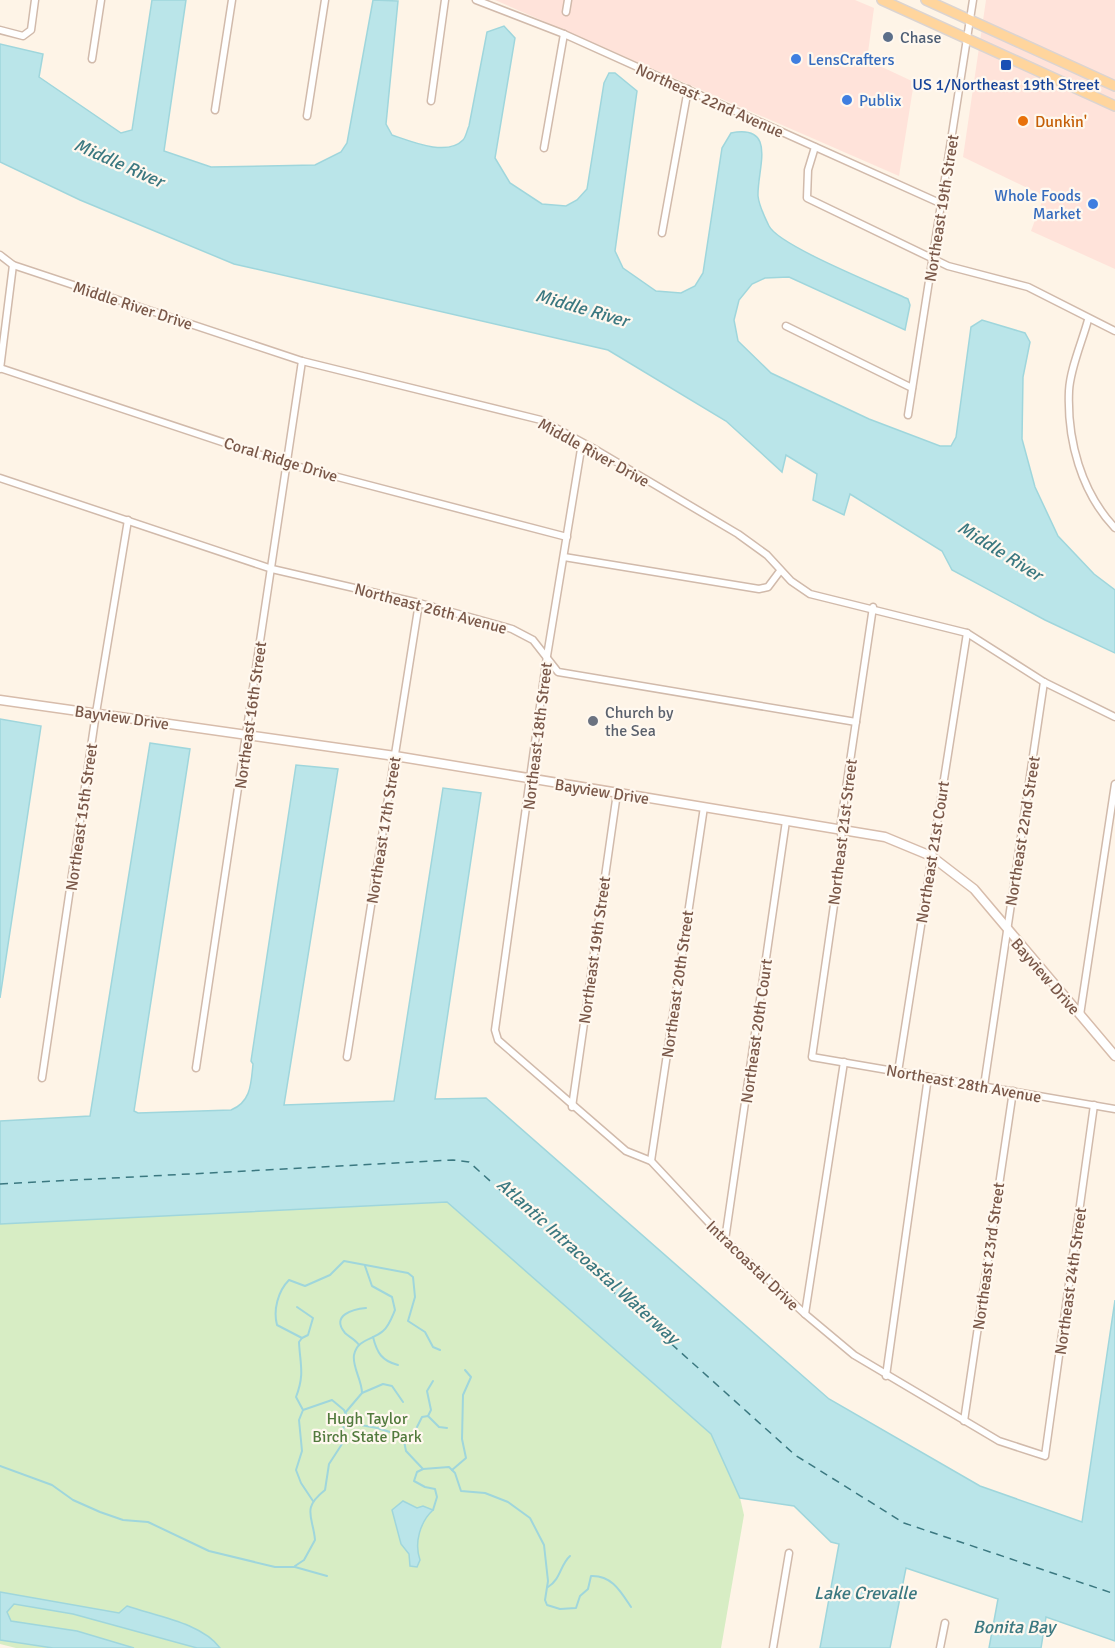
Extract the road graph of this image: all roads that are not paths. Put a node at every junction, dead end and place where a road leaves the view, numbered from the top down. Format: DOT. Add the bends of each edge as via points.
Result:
graph roads {
  1 [pos="34,0"];
  2 [pos="101,0"];
  3 [pos="232,0"];
  4 [pos="325,0"];
  5 [pos="445,0"];
  6 [pos="476,0"];
  7 [pos="568,0"];
  8 [pos="882,0"];
  9 [pos="926,0"];
  10 [pos="973,0"];
  11 [pos="566,12"];
  12 [pos="970,20"];
  13 [pos="0,30"];
  14 [pos="564,34"];
  15 [pos="967,39"];
  16 [pos="92,59"];
  17 [pos="1115,86"];
  18 [pos="688,89"];
  19 [pos="431,101"];
  20 [pos="1115,106"];
  21 [pos="215,110"];
  22 [pos="307,116"];
  23 [pos="815,147"];
  24 [pos="544,148"];
  25 [pos="942,204"];
  26 [pos="662,233"];
  27 [pos="0,255"];
  28 [pos="934,259"];
  29 [pos="13,266"];
  30 [pos="1088,320"];
  31 [pos="786,326"];
  32 [pos="1115,331"];
  33 [pos="302,361"];
  34 [pos="0,368"];
  35 [pos="912,388"];
  36 [pos="908,415"];
  37 [pos="582,442"];
  38 [pos="288,464"];
  39 [pos="0,478"];
  40 [pos="128,520"];
  41 [pos="1115,528"];
  42 [pos="567,537"];
  43 [pos="564,557"];
  44 [pos="272,569"];
  45 [pos="780,571"];
  46 [pos="419,603"];
  47 [pos="873,608"];
  48 [pos="967,633"];
  49 [pos="547,656"];
  50 [pos="1044,682"];
  51 [pos="0,700"];
  52 [pos="96,713"];
  53 [pos="1115,717"];
  54 [pos="856,722"];
  55 [pos="248,735"];
  56 [pos="395,756"];
  57 [pos="532,779"];
  58 [pos="1115,784"];
  59 [pos="616,793"];
  60 [pos="704,807"];
  61 [pos="786,821"];
  62 [pos="840,829"];
  63 [pos="932,856"];
  64 [pos="1006,931"];
  65 [pos="1080,1015"];
  66 [pos="495,1030"];
  67 [pos="1115,1056"];
  68 [pos="348,1057"];
  69 [pos="812,1057"];
  70 [pos="844,1062"];
  71 [pos="196,1068"];
  72 [pos="898,1072"];
  73 [pos="928,1077"];
  74 [pos="42,1078"];
  75 [pos="984,1086"];
  76 [pos="1013,1091"];
  77 [pos="1094,1105"];
  78 [pos="572,1107"];
  79 [pos="1115,1108"];
  80 [pos="651,1161"];
  81 [pos="725,1240"];
  82 [pos="805,1314"];
  83 [pos="886,1376"];
  84 [pos="964,1421"];
  85 [pos="1045,1456"];
  86 [pos="789,1552"];
  87 [pos="945,1623"];
  88 [pos="773,1648"];
  89 [pos="940,1648"];
  1 -- 13 [label="street" via="31,30 23,36"];
  2 -- 16 [label="street"];
  3 -- 21 [label="street"];
  4 -- 22 [label="street"];
  5 -- 19 [label="street"];
  6 -- 14 [label="street, Northeast 22nd Avenue"];
  7 -- 11 [label="street"];
  8 -- 15 [label="main road"];
  9 -- 12 [label="main road"];
  10 -- 12 [label="street, Northeast 19th Street"];
  12 -- 15 [label="street, Northeast 19th Street"];
  12 -- 17 [label="main road"];
  14 -- 18 [label="street, Northeast 22nd Avenue"];
  14 -- 24 [label="street"];
  15 -- 20 [label="main road"];
  15 -- 25 [label="street, Northeast 19th Street"];
  18 -- 23 [label="street, Northeast 22nd Avenue"];
  18 -- 26 [label="street"];
  23 -- 25 [label="street, Northeast 22nd Avenue"];
  23 -- 28 [label="street" via="808,170 807,198"];
  25 -- 28 [label="street, Northeast 19th Street"];
  27 -- 29 [label="street, Middle River Drive"];
  28 -- 30 [label="street" via="1028,287"];
  28 -- 35 [label="street, Northeast 19th Street"];
  29 -- 33 [label="street, Middle River Drive"];
  29 -- 34 [label="street"];
  30 -- 32 [label="street"];
  30 -- 41 [label="street" via="1069,390 1074,457 1101,513"];
  31 -- 35 [label="street"];
  33 -- 37 [label="street, Middle River Drive" via="541,420"];
  33 -- 38 [label="street, Northeast 16th Street"];
  34 -- 38 [label="street, Coral Ridge Drive"];
  35 -- 36 [label="street, Northeast 19th Street"];
  37 -- 42 [label="street, Northeast 18th Street"];
  37 -- 45 [label="street, Middle River Drive" via="738,534"];
  38 -- 42 [label="street, Coral Ridge Drive"];
  38 -- 44 [label="street, Northeast 16th Street"];
  39 -- 40 [label="street, Northeast 26th Avenue"];
  40 -- 44 [label="street, Northeast 26th Avenue"];
  40 -- 52 [label="street, Northeast 15th Street"];
  42 -- 43 [label="street, Northeast 18th Street"];
  43 -- 45 [label="street" via="759,589 768,587"];
  43 -- 49 [label="street, Northeast 18th Street"];
  44 -- 46 [label="street, Northeast 26th Avenue"];
  44 -- 55 [label="street, Northeast 16th Street"];
  45 -- 47 [label="street, Middle River Drive" via="810,594"];
  46 -- 49 [label="street, Northeast 26th Avenue" via="512,629 533,640"];
  46 -- 56 [label="street, Northeast 17th Street"];
  47 -- 48 [label="street, Middle River Drive"];
  47 -- 54 [label="street, Northeast 21st Street"];
  48 -- 50 [label="street, Middle River Drive"];
  48 -- 63 [label="street, Northeast 21st Court"];
  49 -- 54 [label="street, Northeast 26th Avenue" via="558,672"];
  49 -- 57 [label="street, Northeast 18th Street"];
  50 -- 53 [label="street, Middle River Drive"];
  50 -- 64 [label="street, Northeast 22nd Street"];
  51 -- 52 [label="street, Bayview Drive"];
  52 -- 55 [label="street, Bayview Drive"];
  52 -- 74 [label="street, Northeast 15th Street"];
  54 -- 62 [label="street, Northeast 21st Street"];
  55 -- 56 [label="street, Bayview Drive"];
  55 -- 71 [label="street, Northeast 16th Street"];
  56 -- 57 [label="street, Bayview Drive"];
  56 -- 68 [label="street, Northeast 17th Street"];
  57 -- 59 [label="street, Bayview Drive"];
  57 -- 66 [label="street, Northeast 18th Street"];
  58 -- 65 [label="street"];
  59 -- 60 [label="street, Bayview Drive"];
  59 -- 78 [label="street, Northeast 19th Street"];
  60 -- 61 [label="street, Bayview Drive"];
  60 -- 80 [label="street, Northeast 20th Street"];
  61 -- 62 [label="street, Bayview Drive"];
  61 -- 81 [label="street, Northeast 20th Court"];
  62 -- 63 [label="street, Bayview Drive" via="885,837"];
  62 -- 69 [label="street, Northeast 21st Street" via="843,843"];
  63 -- 64 [label="street, Bayview Drive" via="974,889"];
  63 -- 72 [label="street, Northeast 21st Court"];
  64 -- 65 [label="street, Bayview Drive"];
  64 -- 75 [label="street, Northeast 22nd Street"];
  65 -- 67 [label="street, Bayview Drive"];
  66 -- 78 [label="street, Intracoastal Drive" via="498,1040"];
  69 -- 70 [label="street, Northeast 28th Avenue"];
  70 -- 72 [label="street, Northeast 28th Avenue"];
  70 -- 82 [label="street"];
  72 -- 73 [label="street, Northeast 28th Avenue"];
  73 -- 75 [label="street, Northeast 28th Avenue"];
  73 -- 83 [label="street"];
  75 -- 76 [label="street, Northeast 28th Avenue"];
  76 -- 77 [label="street, Northeast 28th Avenue"];
  76 -- 84 [label="street, Northeast 23rd Street"];
  77 -- 79 [label="street, Northeast 28th Avenue"];
  77 -- 85 [label="street, Northeast 24th Street"];
  78 -- 80 [label="street, Intracoastal Drive" via="626,1151"];
  80 -- 81 [label="street, Intracoastal Drive"];
  81 -- 82 [label="street, Intracoastal Drive"];
  82 -- 83 [label="street, Intracoastal Drive"];
  83 -- 84 [label="street, Intracoastal Drive"];
  84 -- 85 [label="street, Intracoastal Drive" via="999,1441"];
  86 -- 88 [label="street"];
  87 -- 89 [label="street"];
}
